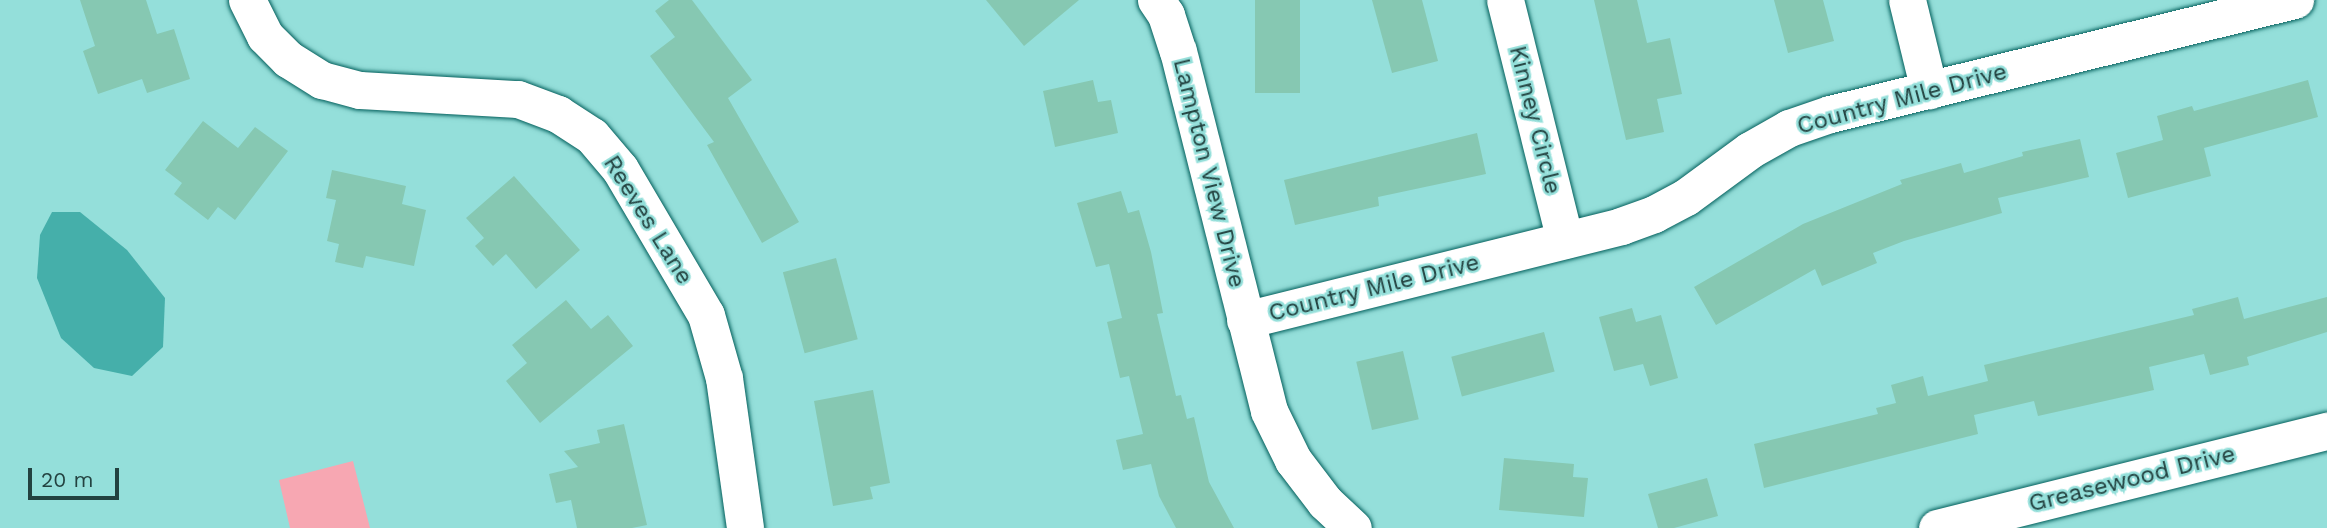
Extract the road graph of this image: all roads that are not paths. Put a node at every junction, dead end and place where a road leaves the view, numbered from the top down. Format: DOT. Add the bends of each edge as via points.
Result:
graph roads {
  1 [pos="247,0"];
  2 [pos="1156,0"];
  3 [pos="1505,0"];
  4 [pos="1907,0"];
  5 [pos="2295,0"];
  6 [pos="1929,90"];
  7 [pos="1565,240"];
  8 [pos="1245,320"];
  9 [pos="2327,431"];
  10 [pos="746,528"];
  11 [pos="1353,528"];
  12 [pos="1937,528"];
  1 -- 10 [label="street, Reeves Lane" via="265,36 288,59 322,80 360,90 518,99 558,114 592,136 620,169 706,315 724,379"];
  2 -- 8 [label="street, Lampton View Drive" via="1178,51"];
  3 -- 7 [label="street, Kinney Circle"];
  4 -- 6 [label="street"];
  5 -- 6 [label="street, Country Mile Drive"];
  6 -- 7 [label="street, Country Mile Drive" via="1789,128 1654,214"];
  7 -- 8 [label="street, Country Mile Drive"];
  8 -- 11 [label="street, Lampton View Drive" via="1269,411 1293,460 1325,502"];
  9 -- 12 [label="street, Greasewood Drive"];
}
